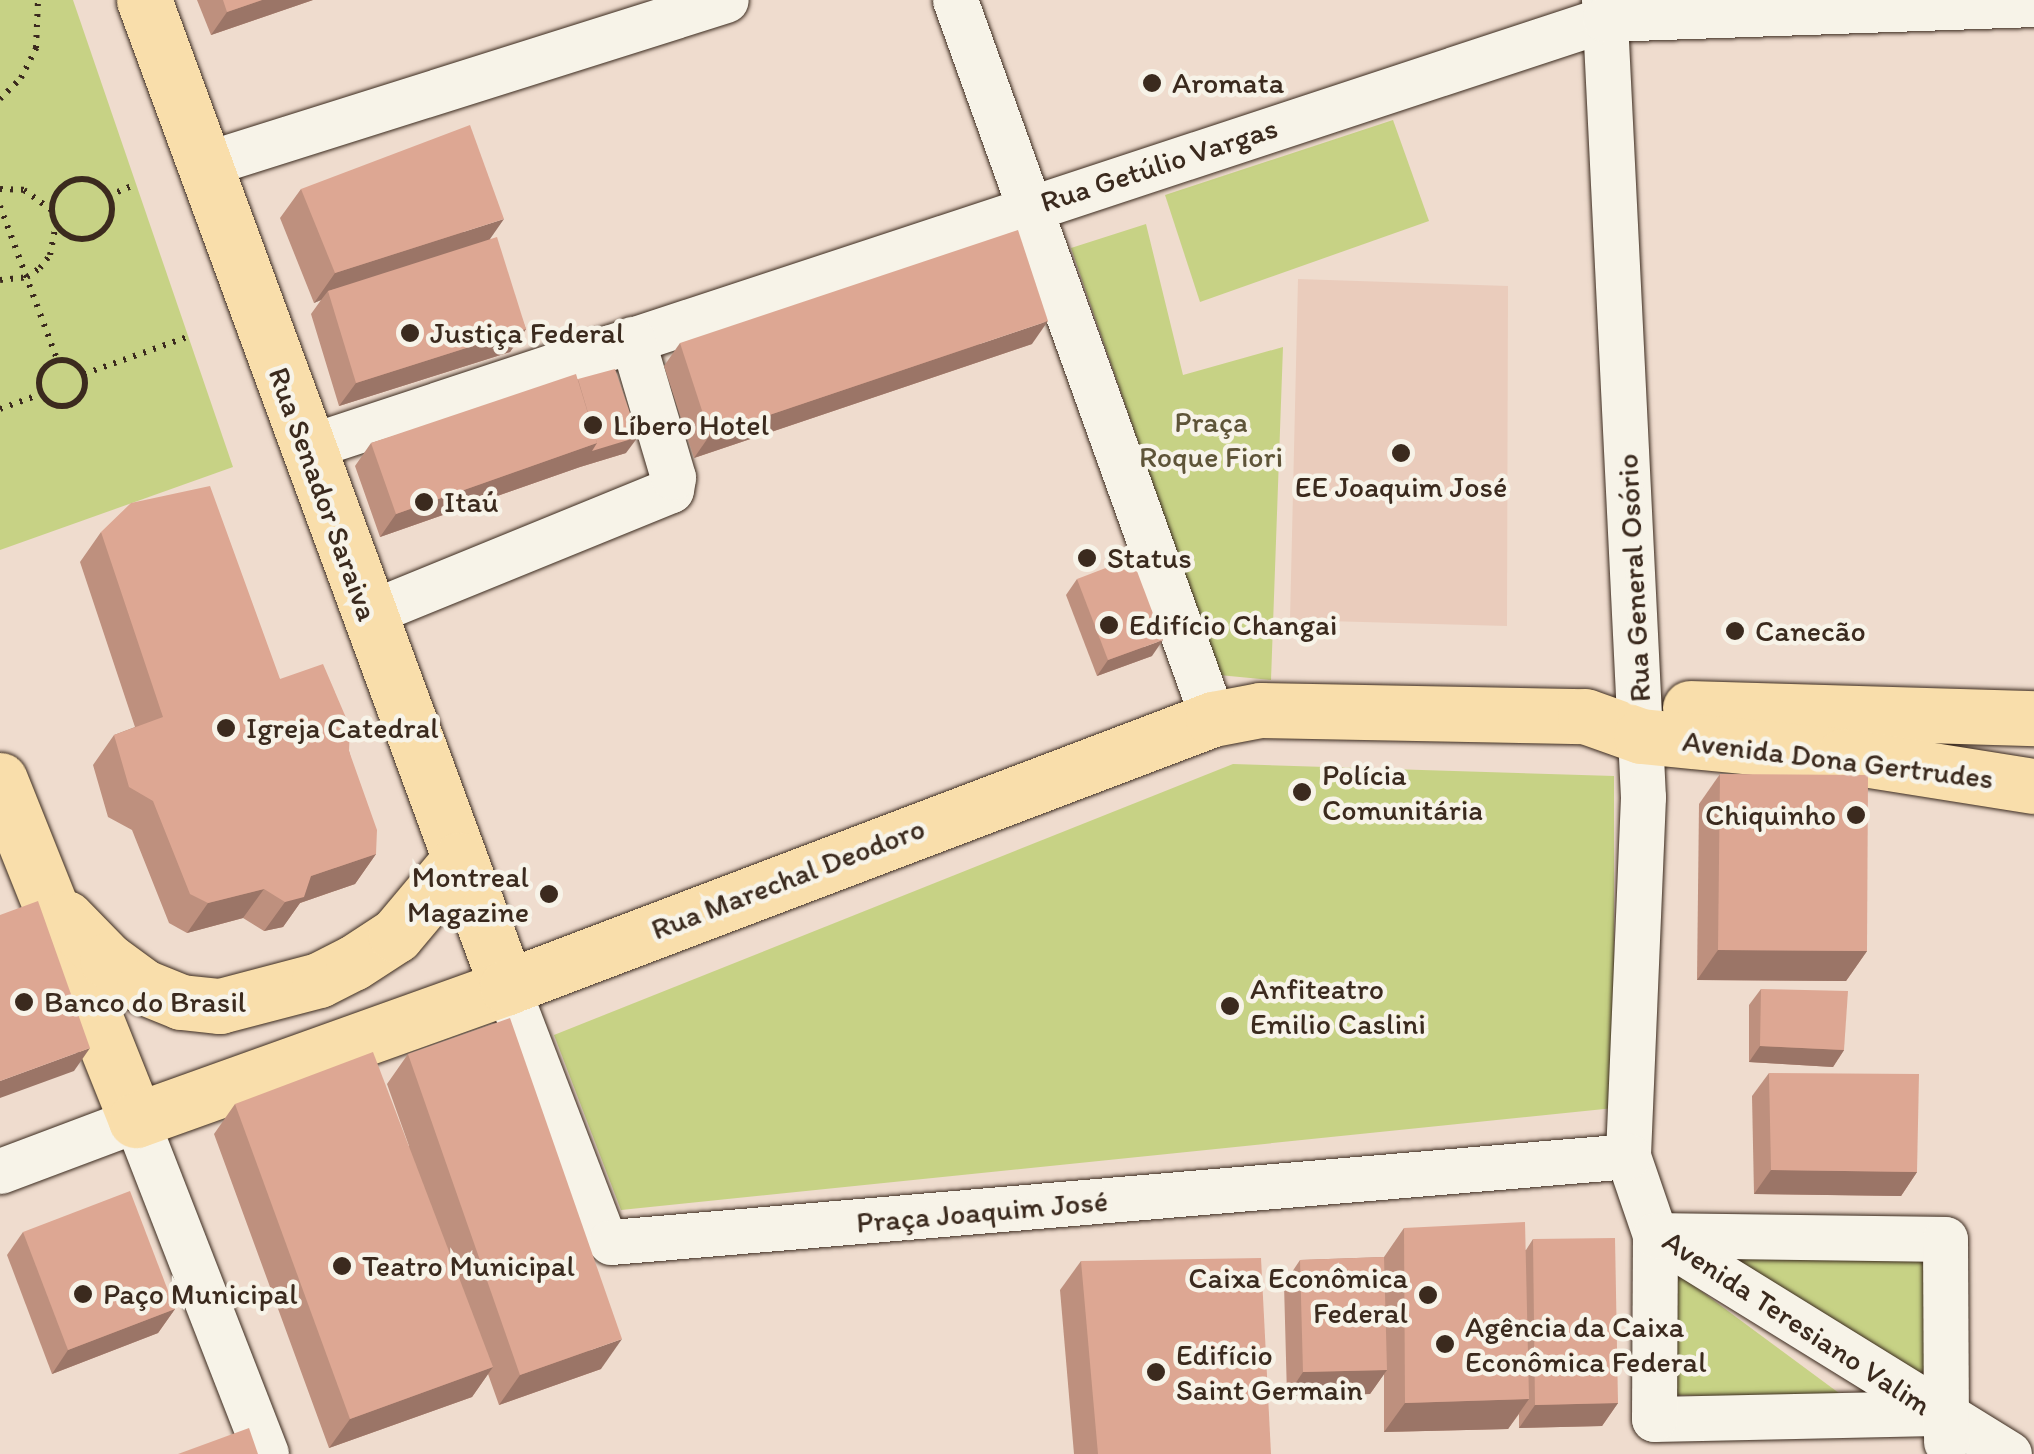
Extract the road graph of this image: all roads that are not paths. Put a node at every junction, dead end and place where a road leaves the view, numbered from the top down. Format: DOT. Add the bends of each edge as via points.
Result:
graph roads {
  1 [pos="144,0"];
  2 [pos="726,0"];
  3 [pos="955,0"];
  4 [pos="2034,4"];
  5 [pos="1604,9"];
  6 [pos="203,165"];
  7 [pos="1029,208"];
  8 [pos="632,339"];
  9 [pos="305,448"];
  10 [pos="367,614"];
  11 [pos="2034,718"];
  12 [pos="1213,719"];
  13 [pos="1627,720"];
  14 [pos="0,780"];
  15 [pos="2034,786"];
  16 [pos="458,860"];
  17 [pos="50,902"];
  18 [pos="500,970"];
  19 [pos="130,1101"];
  20 [pos="1628,1156"];
  21 [pos="0,1171"];
  22 [pos="1655,1235"];
  23 [pos="1943,1429"];
  24 [pos="266,1454"];
  25 [pos="2008,1454"];
  1 -- 6 [label="main road, Rua Senador Saraiva"];
  2 -- 6 [label="street"];
  3 -- 7 [label="street"];
  4 -- 5 [label="street, Rua Getúlio Vargas"];
  5 -- 7 [label="street, Rua Getúlio Vargas"];
  5 -- 13 [label="street, Rua General Osório"];
  6 -- 9 [label="main road, Rua Senador Saraiva"];
  7 -- 8 [label="street, Rua Getúlio Vargas"];
  7 -- 12 [label="street"];
  8 -- 9 [label="street, Rua Getúlio Vargas"];
  8 -- 10 [label="street" via="674,477 671,490"];
  9 -- 10 [label="main road, Rua Senador Saraiva"];
  10 -- 16 [label="main road, Rua Senador Saraiva"];
  11 -- 13 [label="main road, Avenida Dona Gertrudes"];
  12 -- 13 [label="main road, Rua Marechal Deodoro" via="1310,709"];
  12 -- 18 [label="main road, Rua Marechal Deodoro"];
  13 -- 15 [label="main road, Avenida Dona Gertrudes"];
  13 -- 20 [label="street, Rua General Osório"];
  14 -- 17 [label="main road"];
  16 -- 17 [label="main road" via="396,935 353,963 318,980 220,1006 181,1002 144,987 106,960"];
  16 -- 18 [label="main road, Rua Senador Saraiva"];
  17 -- 19 [label="main road"];
  18 -- 19 [label="main road, Rua Marechal Deodoro"];
  18 -- 20 [label="street, Praça Joaquim José" via="601,1232 611,1242"];
  19 -- 21 [label="street, Rua Marechal Deodoro"];
  19 -- 24 [label="street"];
  20 -- 22 [label="street, Avenida Teresiano Valim"];
  22 -- 23 [label="street, Avenida Teresiano Valim"];
  22 -- 23 [label="street" via="1654,1419"];
  22 -- 23 [label="street" via="1945,1239"];
  23 -- 25 [label="street, Avenida Teresiano Valim"];
}
